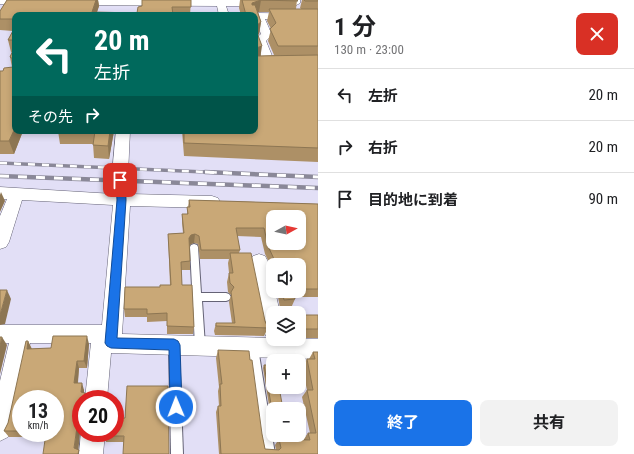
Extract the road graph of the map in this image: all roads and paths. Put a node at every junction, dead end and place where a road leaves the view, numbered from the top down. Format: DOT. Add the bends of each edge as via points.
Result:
graph roads {
  1 [pos="0,1"];
  2 [pos="39,1"];
  3 [pos="132,1"];
  4 [pos="70,2"];
  5 [pos="295,2"];
  6 [pos="221,3"];
  7 [pos="132,12"];
  8 [pos="223,12"];
  9 [pos="258,16"];
  10 [pos="300,16"];
  11 [pos="318,17"];
  12 [pos="258,18"];
  13 [pos="283,63"];
  14 [pos="258,64"];
  15 [pos="269,64"];
  16 [pos="123,134"];
  17 [pos="0,193"];
  18 [pos="17,194"];
  19 [pos="122,200"];
  20 [pos="224,203"];
  21 [pos="0,242"];
  22 [pos="194,247"];
  23 [pos="259,261"];
  24 [pos="197,297"];
  25 [pos="226,297"];
  26 [pos="268,306"];
  27 [pos="0,334"];
  28 [pos="22,334"];
  29 [pos="107,334"];
  30 [pos="266,343"];
  31 [pos="174,345"];
  32 [pos="200,346"];
  33 [pos="305,346"];
  34 [pos="253,348"];
  35 [pos="318,349"];
  36 [pos="98,390"];
  37 [pos="0,429"];
  38 [pos="92,442"];
  39 [pos="91,454"];
  40 [pos="177,454"];
  41 [pos="269,454"];
  1 -- 2 [label="street"];
  3 -- 4 [label="street"];
  3 -- 6 [label="street"];
  3 -- 7 [label="street"];
  5 -- 6 [label="street"];
  5 -- 10 [label="lane"];
  6 -- 8 [label="street"];
  9 -- 10 [label="street"];
  10 -- 11 [label="street"];
  12 -- 15 [label="street" via="267,35 260,40"];
  13 -- 15 [label="street"];
  14 -- 15 [label="street"];
  16 -- 19 [label="street" via="120,174"];
  17 -- 18 [label="street"];
  18 -- 19 [label="street"];
  18 -- 21 [label="street"];
  19 -- 20 [label="street"];
  19 -- 29 [label="street"];
  22 -- 24 [label="lane"];
  23 -- 26 [label="street"];
  24 -- 25 [label="lane"];
  24 -- 32 [label="lane"];
  27 -- 28 [label="street"];
  28 -- 29 [label="street"];
  28 -- 37 [label="street"];
  29 -- 31 [label="street" via="111,343"];
  29 -- 36 [label="street"];
  30 -- 34 [label="street"];
  31 -- 32 [label="street"];
  31 -- 40 [label="lane"];
  32 -- 34 [label="street"];
  33 -- 35 [label="street"];
  34 -- 41 [label="lane"];
  38 -- 39 [label="street"];
}
